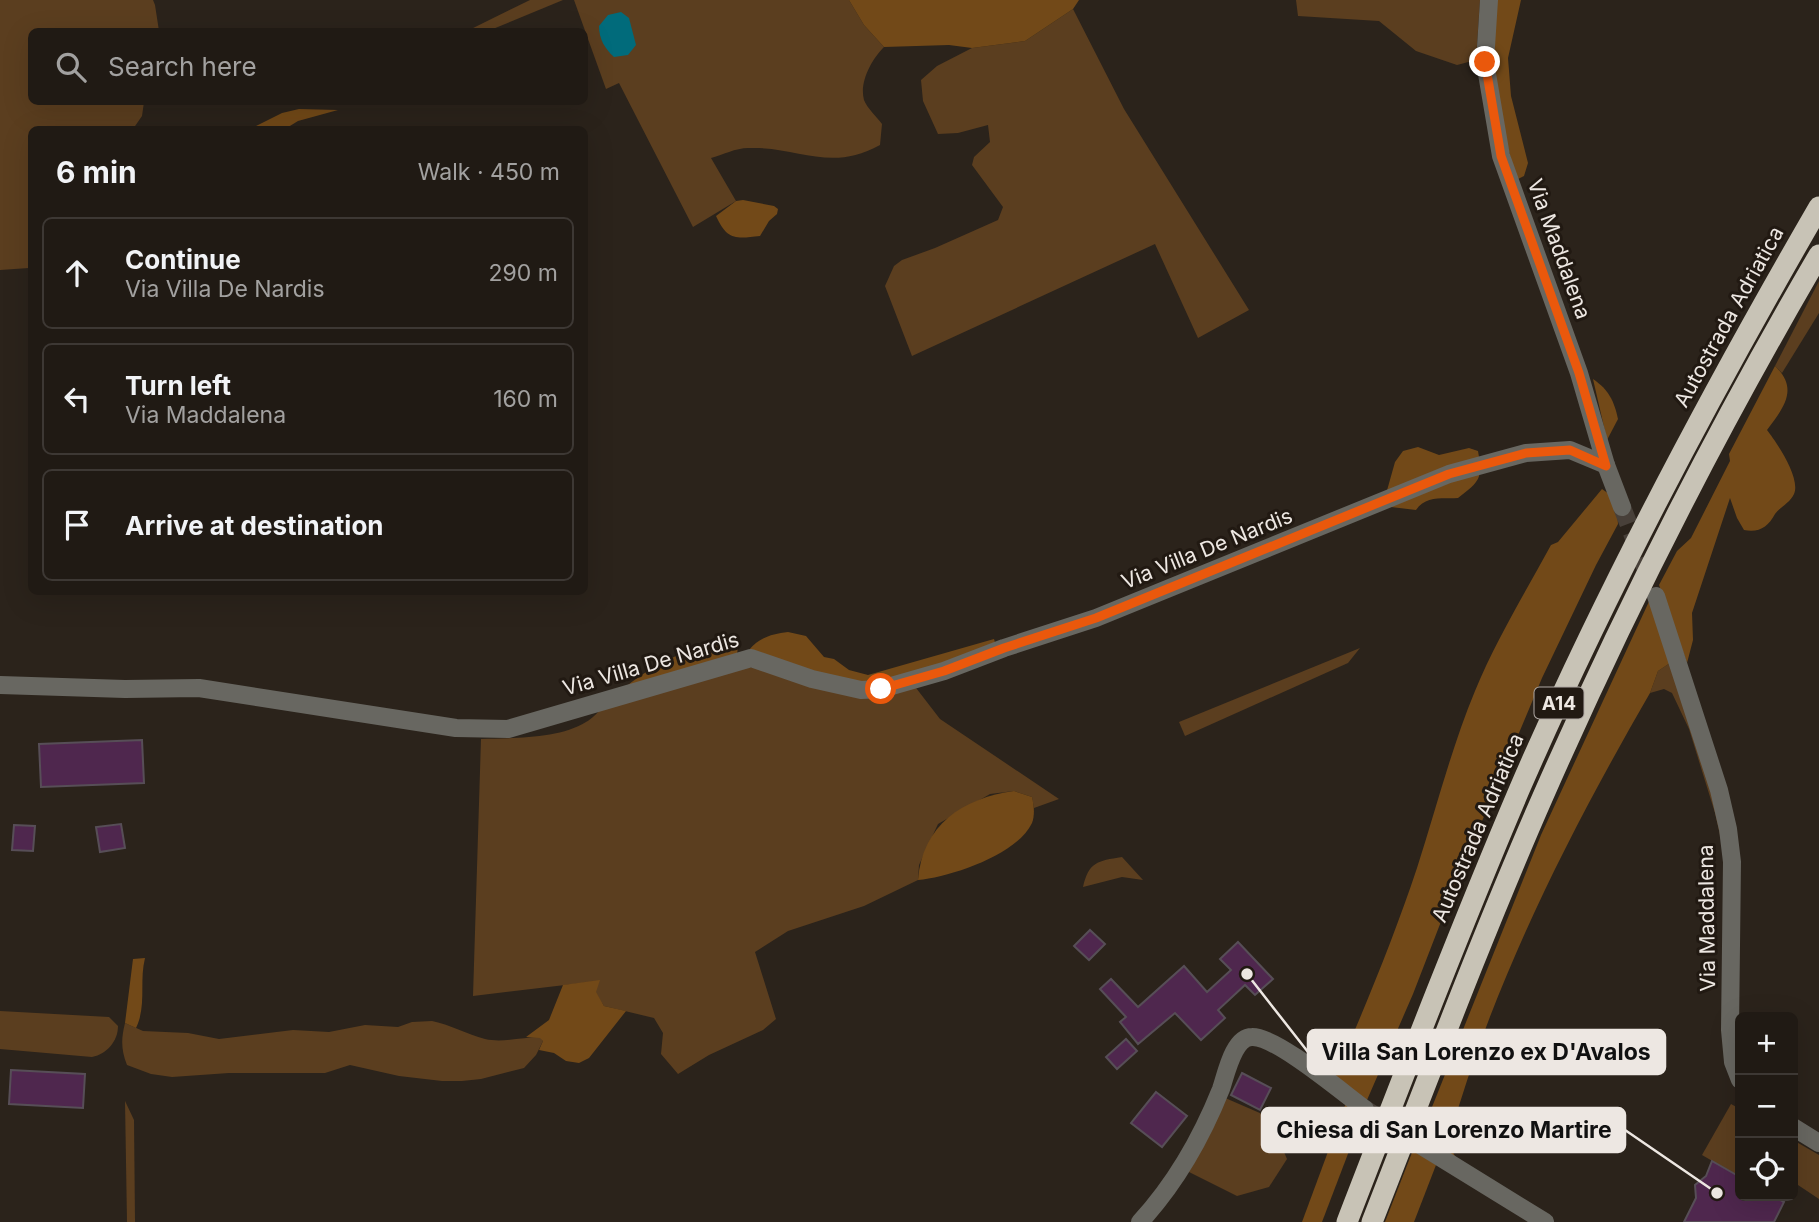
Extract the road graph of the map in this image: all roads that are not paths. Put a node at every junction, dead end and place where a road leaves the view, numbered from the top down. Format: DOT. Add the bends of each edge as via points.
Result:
graph roads {
  1 [pos="1489,0"];
  2 [pos="1819,207"];
  3 [pos="1819,255"];
  4 [pos="1606,466"];
  5 [pos="1622,507"];
  6 [pos="1656,596"];
  7 [pos="0,685"];
  8 [pos="1738,1075"];
  9 [pos="1365,1109"];
  10 [pos="1798,1130"];
  11 [pos="1417,1143"];
  12 [pos="1819,1143"];
  13 [pos="1140,1222"];
  14 [pos="1347,1222"];
  15 [pos="1373,1222"];
  16 [pos="1545,1222"];
  1 -- 4 [label="street, Via Maddalena" via="1485,62 1501,156 1579,373"];
  2 -- 14 [label="highway, Autostrada Adriatica / A14" via="1700,418 1569,681 1472,901"];
  3 -- 15 [label="highway, A14" via="1726,421 1590,691 1494,911"];
  4 -- 5 [label="street, Via Maddalena"];
  4 -- 7 [label="street, Via Villa De Nardis" via="1570,450 1526,453 1449,474 1096,618 881,689 861,690 812,679 751,658 508,729 482,729 199,688"];
  6 -- 8 [label="street, Via Maddalena" via="1728,829 1732,863 1730,1030"];
  9 -- 13 [label="street" via="1268,1041 1242,1040 1199,1139 1178,1176"];
  10 -- 12 [label="street"];
  11 -- 16 [label="street"];
}
